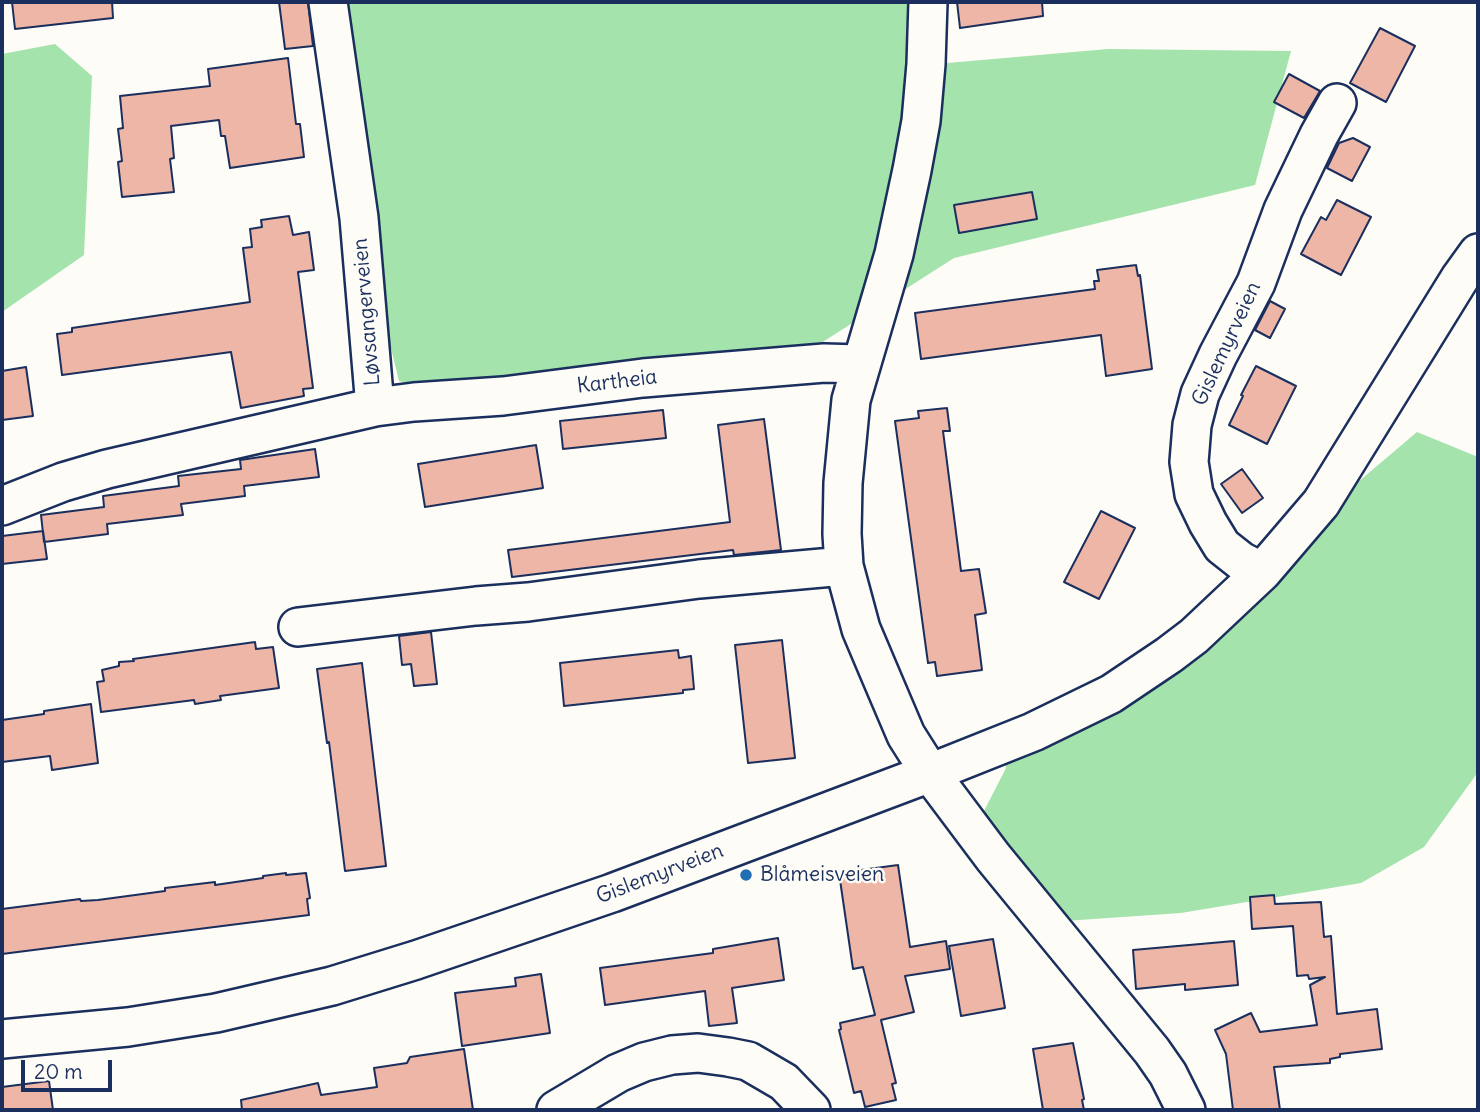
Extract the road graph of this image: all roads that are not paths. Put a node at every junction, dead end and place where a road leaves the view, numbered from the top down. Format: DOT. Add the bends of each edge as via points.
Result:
graph roads {
  1 [pos="328,2"];
  2 [pos="928,2"];
  3 [pos="1337,103"];
  4 [pos="1478,253"];
  5 [pos="860,364"];
  6 [pos="375,407"];
  7 [pos="2,506"];
  8 [pos="844,566"];
  9 [pos="1262,572"];
  10 [pos="298,628"];
  11 [pos="930,773"];
  12 [pos="2,1040"];
  13 [pos="556,1110"];
  14 [pos="811,1110"];
  15 [pos="1186,1110"];
  1 -- 6 [label="street, Løvsangerveien" via="359,218"];
  2 -- 5 [label="street" via="926,64 912,170 894,254"];
  3 -- 9 [label="street, Gislemyrveien" via="1283,210 1256,283 1217,355 1192,425 1189,462 1194,494 1222,545"];
  4 -- 9 [label="street, Gislemyrveien" via="1321,503"];
  5 -- 6 [label="street, Kartheia" via="656,377"];
  5 -- 8 [label="street" via="850,400 846,443"];
  6 -- 7 [label="street, Løvsangerveien" via="107,469"];
  8 -- 10 [label="street"];
  8 -- 11 [label="street" via="883,681 906,735"];
  9 -- 11 [label="street, Gislemyrveien" via="1169,656 1111,694 1033,732"];
  11 -- 12 [label="street, Gislemyrveien" via="612,893 332,986 216,1013"];
  11 -- 15 [label="street" via="1152,1051"];
  13 -- 14 [label="street" via="644,1062 698,1053 748,1061 784,1082"];
}
